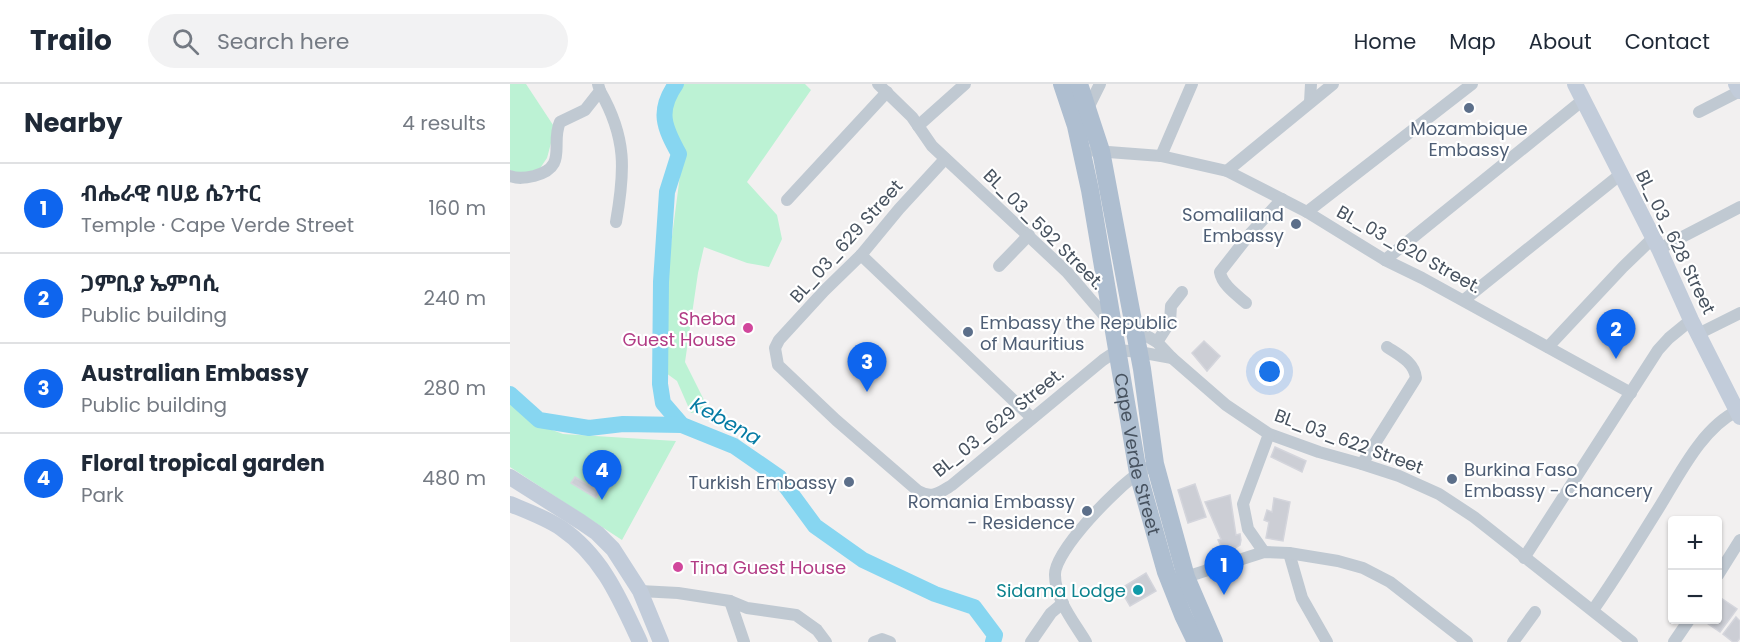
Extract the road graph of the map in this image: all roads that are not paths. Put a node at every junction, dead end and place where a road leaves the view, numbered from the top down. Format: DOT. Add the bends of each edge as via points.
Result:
graph roads {
  1 [pos="965,84"];
  2 [pos="1062,84"];
  3 [pos="1079,84"];
  4 [pos="1100,84"];
  5 [pos="1192,84"];
  6 [pos="1311,84"];
  7 [pos="1333,84"];
  8 [pos="1472,84"];
  9 [pos="1575,84"];
  10 [pos="1736,84"];
  11 [pos="599,88"];
  12 [pos="882,88"];
  13 [pos="1740,91"];
  14 [pos="1583,100"];
  15 [pos="1310,102"];
  16 [pos="1088,108"];
  17 [pos="1699,112"];
  18 [pos="918,126"];
  19 [pos="1092,151"];
  20 [pos="1161,156"];
  21 [pos="945,159"];
  22 [pos="1227,171"];
  23 [pos="1621,174"];
  24 [pos="510,176"];
  25 [pos="1282,199"];
  26 [pos="787,200"];
  27 [pos="1740,207"];
  28 [pos="1307,212"];
  29 [pos="616,222"];
  30 [pos="1029,235"];
  31 [pos="1656,243"];
  32 [pos="861,255"];
  33 [pos="1385,260"];
  34 [pos="999,266"];
  35 [pos="1182,292"];
  36 [pos="1464,300"];
  37 [pos="1246,303"];
  38 [pos="1740,313"];
  39 [pos="1695,327"];
  40 [pos="1115,328"];
  41 [pos="1135,329"];
  42 [pos="1157,342"];
  43 [pos="1548,346"];
  44 [pos="1387,347"];
  45 [pos="775,348"];
  46 [pos="1118,350"];
  47 [pos="1138,351"];
  48 [pos="1172,358"];
  49 [pos="1631,393"];
  50 [pos="1738,414"];
  51 [pos="1032,418"];
  52 [pos="1269,434"];
  53 [pos="1155,464"];
  54 [pos="1362,464"];
  55 [pos="1138,473"];
  56 [pos="510,477"];
  57 [pos="510,504"];
  58 [pos="1740,540"];
  59 [pos="1264,552"];
  60 [pos="1289,553"];
  61 [pos="1524,558"];
  62 [pos="1721,570"];
  63 [pos="1186,577"];
  64 [pos="640,591"];
  65 [pos="730,600"];
  66 [pos="1063,603"];
  67 [pos="1593,610"];
  68 [pos="1535,612"];
  69 [pos="1686,624"];
  70 [pos="640,642"];
  71 [pos="662,642"];
  72 [pos="744,642"];
  73 [pos="826,642"];
  74 [pos="874,642"];
  75 [pos="890,642"];
  76 [pos="1031,642"];
  77 [pos="1086,642"];
  78 [pos="1196,642"];
  79 [pos="1214,642"];
  80 [pos="1327,642"];
  81 [pos="1467,642"];
  82 [pos="1513,642"];
  83 [pos="1632,642"];
  84 [pos="1674,642"];
  1 -- 18 [label="street"];
  2 -- 19 [label="main road, Cape Verde Street"];
  3 -- 16 [label="main road, Cape Verde Street"];
  4 -- 16 [label="street"];
  5 -- 20 [label="street"];
  6 -- 15 [label="street"];
  7 -- 15 [label="street"];
  8 -- 28 [label="street"];
  9 -- 14 [label="main road, BL_03_628 Street"];
  10 -- 13 [label="main road"];
  11 -- 24 [label="street" via="585,110 560,122 557,156 549,170 520,178"];
  11 -- 29 [label="street" via="620,135 623,175"];
  12 -- 18 [label="street, BL_03_592 Street."];
  12 -- 26 [label="street"];
  13 -- 17 [label="street"];
  14 -- 23 [label="main road, BL_03_628 Street"];
  14 -- 33 [label="street"];
  15 -- 22 [label="street"];
  16 -- 19 [label="main road, Cape Verde Street"];
  18 -- 21 [label="street, BL_03_592 Street."];
  19 -- 20 [label="street, BL_03_620 Street."];
  19 -- 40 [label="main road, Cape Verde Street"];
  19 -- 41 [label="main road, Cape Verde Street"];
  20 -- 22 [label="street, BL_03_620 Street."];
  21 -- 30 [label="street, BL_03_592 Street."];
  21 -- 32 [label="street, BL_03_629 Street"];
  22 -- 25 [label="street, BL_03_620 Street."];
  23 -- 31 [label="main road, BL_03_628 Street"];
  23 -- 36 [label="street"];
  25 -- 28 [label="street, BL_03_620 Street."];
  25 -- 37 [label="street" via="1220,272"];
  27 -- 31 [label="street"];
  28 -- 33 [label="street, BL_03_620 Street."];
  30 -- 34 [label="street"];
  30 -- 40 [label="street, BL_03_592 Street."];
  31 -- 39 [label="main road, BL_03_628 Street"];
  31 -- 43 [label="street" via="1623,267"];
  32 -- 45 [label="street, BL_03_629 Street"];
  32 -- 51 [label="street"];
  33 -- 36 [label="street, BL_03_620 Street."];
  35 -- 42 [label="street" via="1171,306 1170,322"];
  36 -- 43 [label="street, BL_03_620 Street."];
  38 -- 39 [label="street"];
  39 -- 49 [label="street" via="1669,338"];
  39 -- 50 [label="main road, BL_03_628 Street"];
  40 -- 41 [label="street"];
  40 -- 46 [label="main road, Cape Verde Street"];
  41 -- 42 [label="street, BL_03_622 Street"];
  41 -- 47 [label="main road, Cape Verde Street"];
  42 -- 48 [label="street, BL_03_622 Street"];
  43 -- 49 [label="street, BL_03_620 Street."];
  44 -- 54 [label="street" via="1408,361 1416,378"];
  45 -- 51 [label="street, BL_03_629 Street." via="778,365 784,372 926,496 952,485"];
  46 -- 47 [label="street"];
  46 -- 51 [label="street, BL_03_629 Street."];
  46 -- 55 [label="main road, Cape Verde Street"];
  47 -- 48 [label="street"];
  47 -- 53 [label="main road, Cape Verde Street"];
  48 -- 52 [label="street, BL_03_622 Street" via="1226,405"];
  49 -- 61 [label="street"];
  50 -- 67 [label="street" via="1715,426 1697,448"];
  52 -- 54 [label="street, BL_03_622 Street"];
  52 -- 59 [label="street" via="1243,504 1248,529"];
  53 -- 55 [label="street"];
  53 -- 63 [label="main road, Cape Verde Street"];
  54 -- 61 [label="street, BL_03_622 Street" via="1439,494"];
  55 -- 66 [label="street" via="1077,532 1061,554 1054,573"];
  55 -- 78 [label="main road, Cape Verde Street" via="1166,572"];
  56 -- 64 [label="main road" via="597,533 613,549"];
  57 -- 70 [label="main road" via="561,528 597,561 617,590"];
  58 -- 62 [label="street"];
  59 -- 60 [label="street"];
  59 -- 63 [label="street"];
  60 -- 80 [label="street" via="1302,598"];
  60 -- 81 [label="street" via="1338,561 1378,575 1407,593"];
  61 -- 67 [label="street, BL_03_622 Street"];
  63 -- 79 [label="main road, Cape Verde Street"];
  64 -- 65 [label="street"];
  64 -- 71 [label="main road"];
  65 -- 72 [label="street"];
  65 -- 73 [label="street" via="747,609 796,615"];
  66 -- 76 [label="street"];
  66 -- 77 [label="street"];
  67 -- 83 [label="street, BL_03_622 Street"];
  68 -- 82 [label="street"];
  69 -- 84 [label="street"];
  74 -- 75 [label="street"];
}
